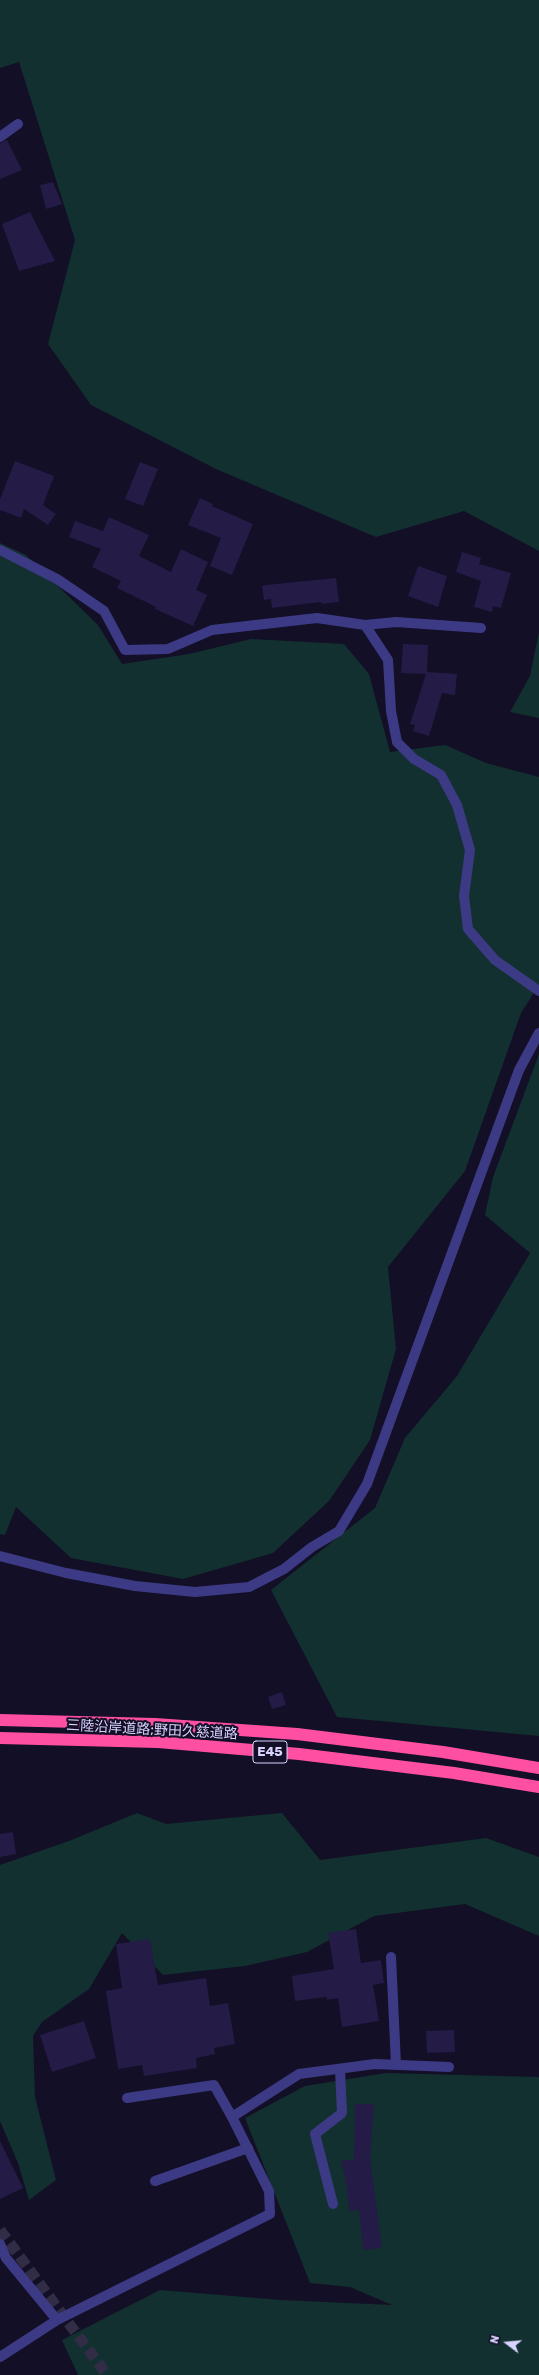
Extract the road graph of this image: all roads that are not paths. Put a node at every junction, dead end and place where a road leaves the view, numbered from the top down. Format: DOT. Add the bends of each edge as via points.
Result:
graph roads {
  1 [pos="18,124"];
  2 [pos="0,137"];
  3 [pos="0,550"];
  4 [pos="365,625"];
  5 [pos="480,628"];
  6 [pos="539,991"];
  7 [pos="539,1033"];
  8 [pos="0,1556"];
  9 [pos="0,1720"];
  10 [pos="0,1738"];
  11 [pos="539,1768"];
  12 [pos="539,1787"];
  13 [pos="391,1957"];
  14 [pos="396,2065"];
  15 [pos="450,2067"];
  16 [pos="340,2069"];
  17 [pos="127,2098"];
  18 [pos="232,2117"];
  19 [pos="248,2148"];
  20 [pos="155,2181"];
  21 [pos="333,2204"];
  22 [pos="0,2244"];
  23 [pos="3,2259"];
  24 [pos="58,2320"];
  25 [pos="0,2357"];
  1 -- 2 [label="street"];
  3 -- 4 [label="street" via="57,579 104,611 125,650 168,648 212,630 317,618"];
  4 -- 5 [label="street" via="396,622"];
  4 -- 6 [label="street" via="388,660 391,711 397,742 414,759 441,775 457,805 470,850 464,896 468,929 495,960"];
  7 -- 8 [label="street" via="519,1070 367,1484 339,1531 312,1547 284,1569 249,1587 195,1592 134,1586 66,1573"];
  9 -- 11 [label="highway, 三陸沿岸道路;野田久慈道路 / E45" via="155,1724 297,1734 443,1752"];
  10 -- 12 [label="highway, 三陸沿岸道路;野田久慈道路 / E45" via="158,1742 299,1754 454,1773"];
  13 -- 14 [label="street"];
  14 -- 15 [label="street"];
  14 -- 16 [label="street" via="375,2064"];
  16 -- 18 [label="street" via="299,2074"];
  16 -- 21 [label="street" via="342,2113 315,2134"];
  17 -- 18 [label="street" via="214,2085"];
  18 -- 19 [label="street"];
  19 -- 20 [label="street"];
  19 -- 24 [label="street" via="269,2192 270,2214"];
  22 -- 23 [label="street"];
  23 -- 24 [label="street"];
  24 -- 25 [label="street"];
}
